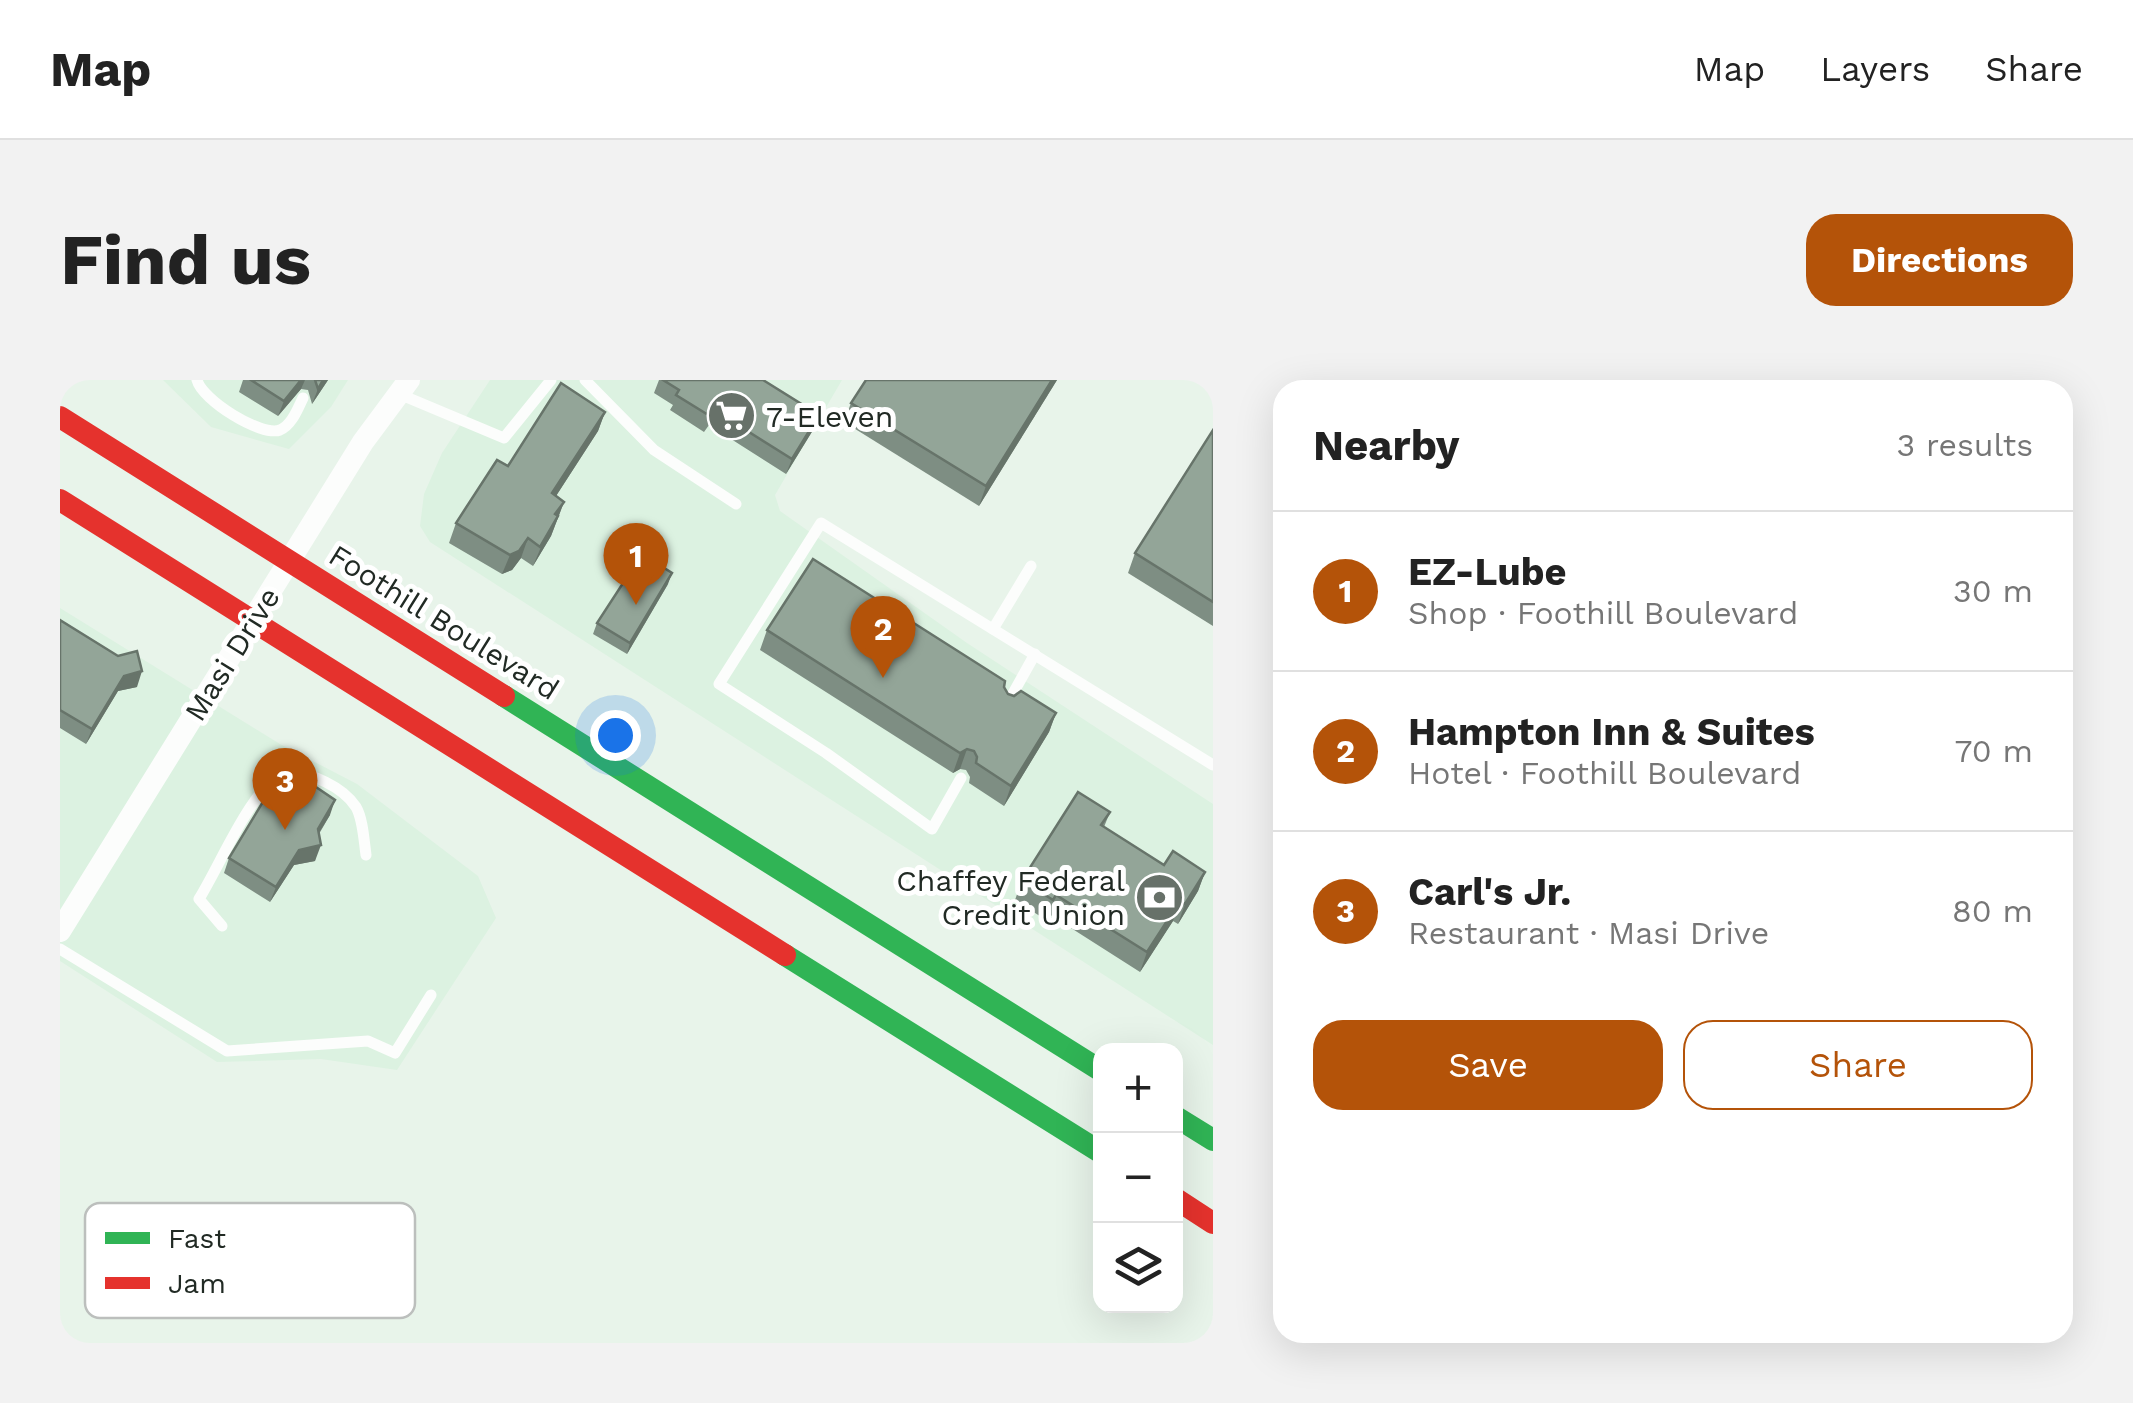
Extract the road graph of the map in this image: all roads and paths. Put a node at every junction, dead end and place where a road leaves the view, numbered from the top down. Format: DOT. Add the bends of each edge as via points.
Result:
graph roads {
  1 [pos="197,380"];
  2 [pos="551,380"];
  3 [pos="585,380"];
  4 [pos="404,387"];
  5 [pos="304,398"];
  6 [pos="60,417"];
  7 [pos="60,500"];
  8 [pos="736,504"];
  9 [pos="290,560"];
  10 [pos="1031,566"];
  11 [pos="253,620"];
  12 [pos="994,629"];
  13 [pos="1035,654"];
  14 [pos="1006,706"];
  15 [pos="1213,765"];
  16 [pos="961,778"];
  17 [pos="366,854"];
  18 [pos="222,926"];
  19 [pos="60,930"];
  20 [pos="60,949"];
  21 [pos="431,994"];
  22 [pos="1093,1066"];
  23 [pos="1183,1121"];
  24 [pos="1213,1140"];
  25 [pos="1093,1148"];
  26 [pos="1183,1204"];
  27 [pos="1213,1223"];
  1 -- 5 [label="lane" via="208,398 265,432 288,425"];
  2 -- 4 [label="lane" via="504,438"];
  3 -- 8 [label="lane" via="654,450"];
  4 -- 9 [label="street, Masi Drive"];
  6 -- 9 [label="main road, Foothill Boulevard"];
  7 -- 11 [label="main road"];
  9 -- 11 [label="street, Masi Drive"];
  9 -- 22 [label="main road, Foothill Boulevard"];
  10 -- 12 [label="lane"];
  11 -- 19 [label="street, Masi Drive"];
  11 -- 25 [label="main road"];
  12 -- 13 [label="lane"];
  12 -- 16 [label="lane" via="821,523 719,684 932,829"];
  13 -- 14 [label="lane"];
  13 -- 15 [label="lane"];
  17 -- 18 [label="lane" via="358,810 342,792 288,768 260,796 199,900"];
  20 -- 21 [label="lane" via="226,1051 368,1041 395,1053"];
  23 -- 24 [label="main road"];
  26 -- 27 [label="main road"];
}
